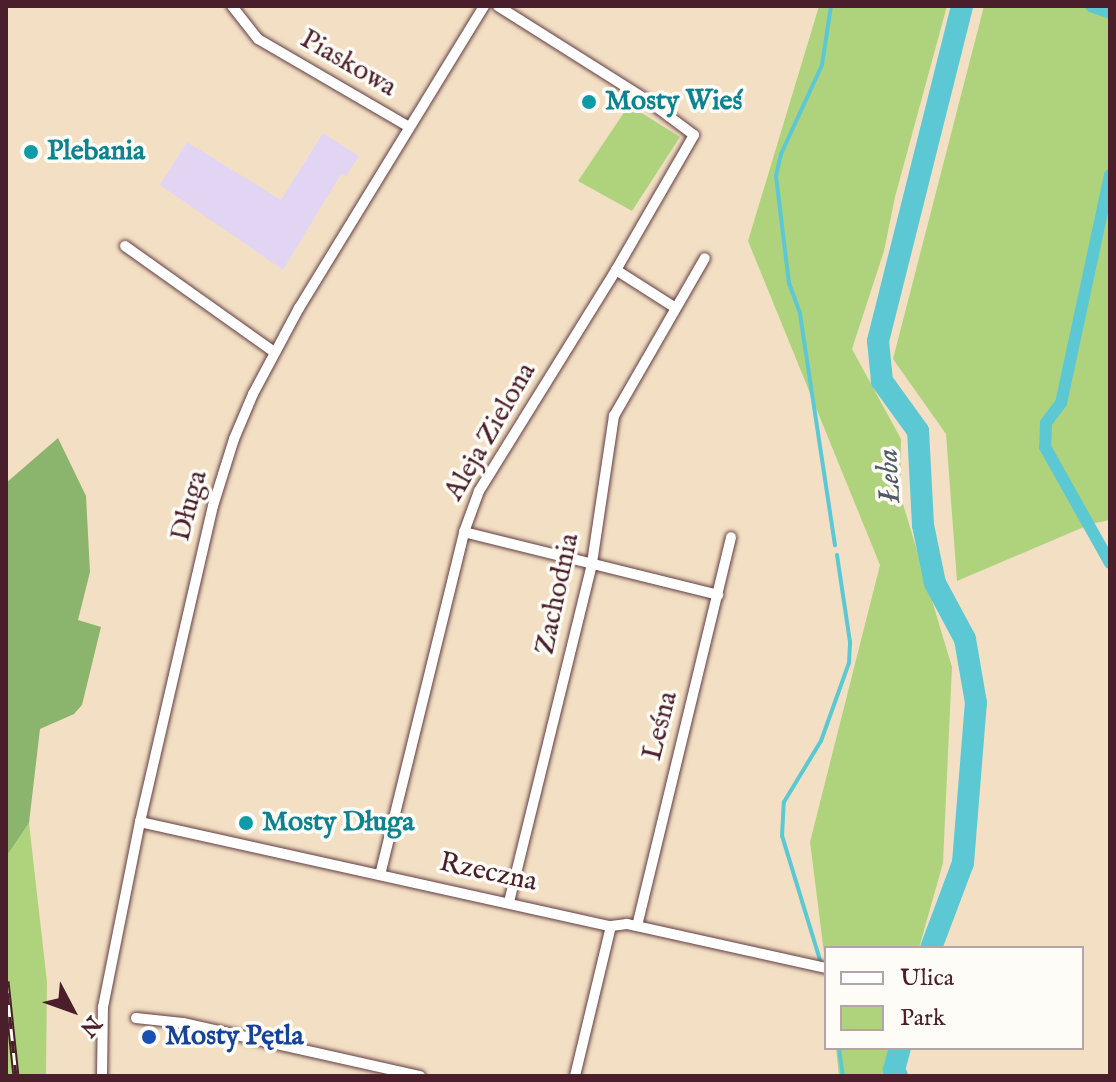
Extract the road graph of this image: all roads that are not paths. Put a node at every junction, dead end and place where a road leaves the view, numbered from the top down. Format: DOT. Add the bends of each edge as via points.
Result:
graph roads {
  1 [pos="232,6"];
  2 [pos="484,6"];
  3 [pos="498,6"];
  4 [pos="409,127"];
  5 [pos="125,246"];
  6 [pos="705,258"];
  7 [pos="616,270"];
  8 [pos="674,307"];
  9 [pos="274,352"];
  10 [pos="464,532"];
  11 [pos="731,537"];
  12 [pos="592,563"];
  13 [pos="718,595"];
  14 [pos="140,822"];
  15 [pos="380,875"];
  16 [pos="509,902"];
  17 [pos="611,926"];
  18 [pos="637,926"];
  19 [pos="824,968"];
  20 [pos="136,1018"];
  21 [pos="102,1076"];
  22 [pos="420,1076"];
  23 [pos="575,1076"];
  1 -- 4 [label="street, Piaskowa" via="258,39"];
  2 -- 4 [label="street, Długa"];
  3 -- 7 [label="street, Aleja Zielona" via="694,135"];
  4 -- 9 [label="street, Długa"];
  5 -- 9 [label="street"];
  6 -- 8 [label="street, Zachodnia"];
  7 -- 8 [label="street"];
  7 -- 10 [label="street, Aleja Zielona" via="479,491"];
  8 -- 12 [label="street, Zachodnia" via="614,416"];
  9 -- 14 [label="street, Długa" via="234,439 213,506"];
  10 -- 12 [label="street"];
  10 -- 15 [label="street, Aleja Zielona"];
  11 -- 13 [label="street, Leśna"];
  12 -- 13 [label="street"];
  12 -- 16 [label="street, Zachodnia"];
  13 -- 18 [label="street, Leśna"];
  14 -- 15 [label="street, Rzeczna"];
  14 -- 21 [label="street, Długa" via="103,1007"];
  15 -- 16 [label="street, Rzeczna"];
  16 -- 17 [label="street, Rzeczna"];
  17 -- 18 [label="street, Rzeczna"];
  17 -- 23 [label="street"];
  18 -- 19 [label="street, Rzeczna"];
  20 -- 22 [label="street" via="198,1026"];
}
